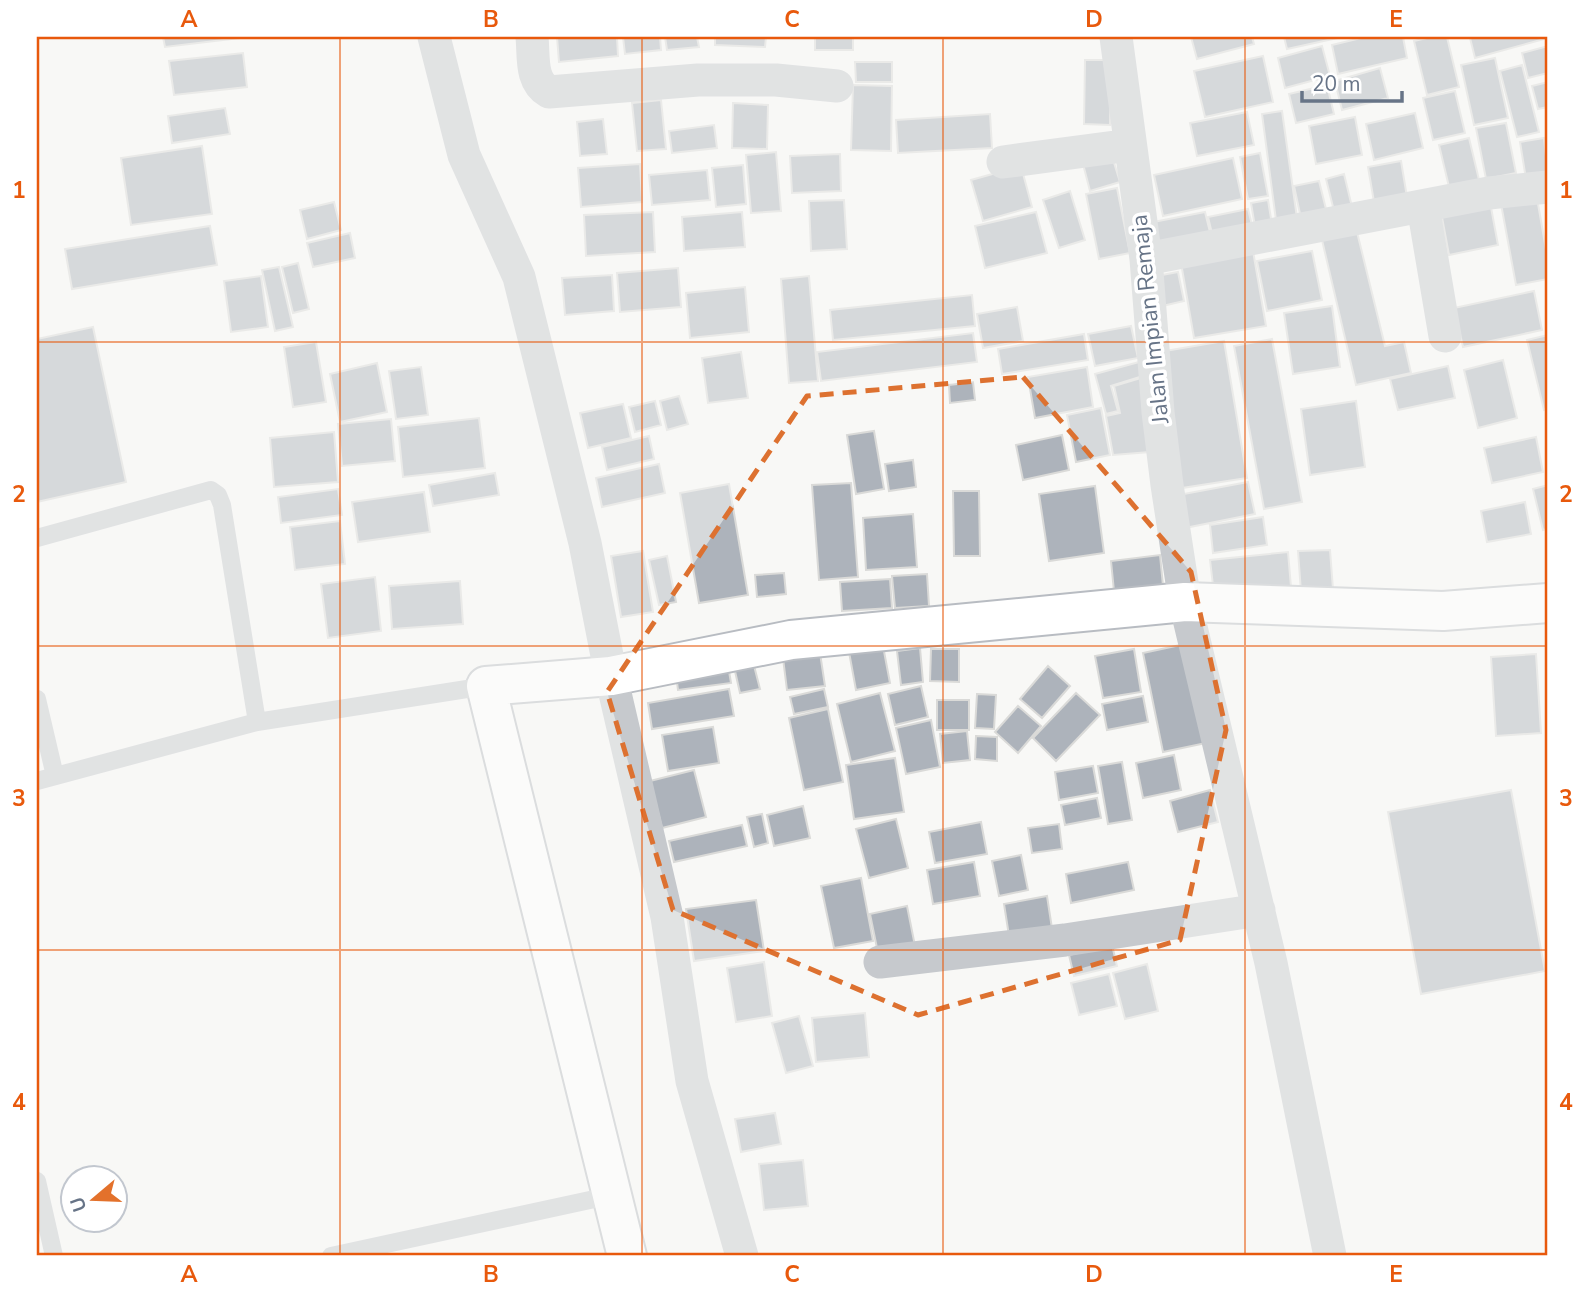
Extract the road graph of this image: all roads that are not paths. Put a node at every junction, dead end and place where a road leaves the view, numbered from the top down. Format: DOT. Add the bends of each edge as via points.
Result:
graph roads {
  1 [pos="434,37"];
  2 [pos="532,37"];
  3 [pos="1116,37"];
  4 [pos="837,86"];
  5 [pos="1130,145"];
  6 [pos="1003,162"];
  7 [pos="1548,187"];
  8 [pos="1423,206"];
  9 [pos="1146,259"];
  10 [pos="1445,337"];
  11 [pos="37,538"];
  12 [pos="1185,602"];
  13 [pos="1548,603"];
  14 [pos="611,676"];
  15 [pos="486,686"];
  16 [pos="37,699"];
  17 [pos="257,722"];
  18 [pos="55,776"];
  19 [pos="37,781"];
  20 [pos="1259,910"];
  21 [pos="880,962"];
  22 [pos="37,1181"];
  23 [pos="613,1195"];
  24 [pos="1322,1255"];
  25 [pos="54,1256"];
  26 [pos="331,1256"];
  27 [pos="627,1256"];
  28 [pos="742,1256"];
  1 -- 14 [label="street" via="464,155 519,277 585,543"];
  2 -- 4 [label="street" via="535,78 549,92 698,80"];
  3 -- 5 [label="street, Jalan Impian Remaja"];
  5 -- 6 [label="street"];
  5 -- 9 [label="street, Jalan Impian Remaja"];
  7 -- 8 [label="street"];
  8 -- 9 [label="street"];
  8 -- 10 [label="street"];
  9 -- 12 [label="street, Jalan Impian Remaja" via="1158,412"];
  11 -- 17 [label="lane" via="211,490 218,495"];
  12 -- 13 [label="street" via="1443,611"];
  12 -- 14 [label="street" via="791,640"];
  12 -- 20 [label="street, Jalan Impian Remaja"];
  14 -- 15 [label="street"];
  14 -- 28 [label="street" via="667,917 692,1081"];
  15 -- 17 [label="lane"];
  15 -- 23 [label="street"];
  16 -- 18 [label="lane"];
  17 -- 18 [label="lane"];
  18 -- 19 [label="lane"];
  20 -- 21 [label="street"];
  20 -- 24 [label="street, Jalan Impian Remaja"];
  22 -- 25 [label="lane"];
  23 -- 26 [label="lane"];
  23 -- 27 [label="street"];
}
